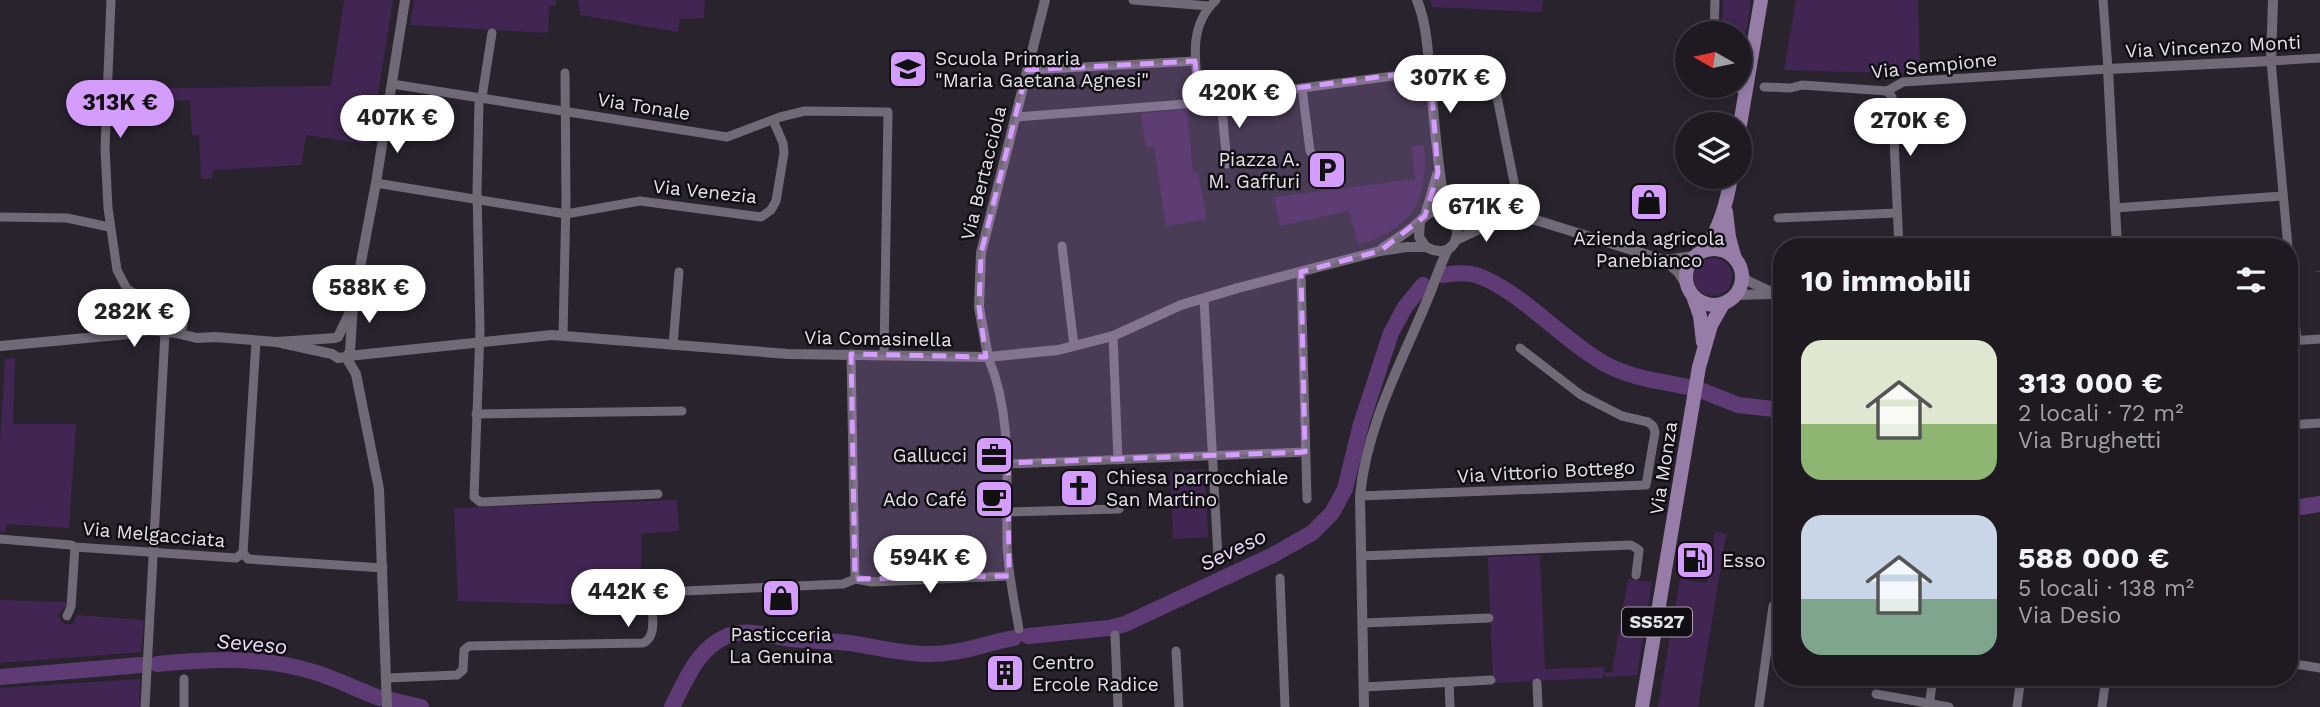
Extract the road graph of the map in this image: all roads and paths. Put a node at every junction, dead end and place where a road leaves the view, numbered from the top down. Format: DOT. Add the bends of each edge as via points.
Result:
graph roads {
  1 [pos="111,0"];
  2 [pos="405,0"];
  3 [pos="1045,0"];
  4 [pos="1133,0"];
  5 [pos="1417,0"];
  6 [pos="1715,0"];
  7 [pos="1761,0"];
  8 [pos="2104,0"];
  9 [pos="2273,0"];
  10 [pos="1212,3"];
  11 [pos="1714,21"];
  12 [pos="492,33"];
  13 [pos="1752,53"];
  14 [pos="2320,58"];
  15 [pos="1195,61"];
  16 [pos="2272,61"];
  17 [pos="2108,69"];
  18 [pos="1027,70"];
  19 [pos="1430,70"];
  20 [pos="565,73"];
  21 [pos="392,84"];
  22 [pos="1764,87"];
  23 [pos="1302,88"];
  24 [pos="1887,91"];
  25 [pos="1199,96"];
  26 [pos="482,97"];
  27 [pos="1221,99"];
  28 [pos="565,110"];
  29 [pos="1015,117"];
  30 [pos="773,120"];
  31 [pos="1318,161"];
  32 [pos="1227,164"];
  33 [pos="1438,173"];
  34 [pos="376,183"];
  35 [pos="1729,189"];
  36 [pos="2282,196"];
  37 [pos="477,199"];
  38 [pos="1726,207"];
  39 [pos="2115,208"];
  40 [pos="1897,213"];
  41 [pos="566,214"];
  42 [pos="1449,214"];
  43 [pos="0,217"];
  44 [pos="1521,217"];
  45 [pos="1778,218"];
  46 [pos="1422,219"];
  47 [pos="1502,219"];
  48 [pos="109,227"];
  49 [pos="1898,238"];
  50 [pos="2117,238"];
  51 [pos="2287,238"];
  52 [pos="1452,244"];
  53 [pos="1062,246"];
  54 [pos="1429,249"];
  55 [pos="1380,251"];
  56 [pos="1700,253"];
  57 [pos="1735,258"];
  58 [pos="1664,260"];
  59 [pos="1436,269"];
  60 [pos="679,272"];
  61 [pos="1301,272"];
  62 [pos="1742,275"];
  63 [pos="122,284"];
  64 [pos="1689,290"];
  65 [pos="1773,293"];
  66 [pos="1736,295"];
  67 [pos="1773,296"];
  68 [pos="1204,299"];
  69 [pos="353,304"];
  70 [pos="1723,304"];
  71 [pos="153,307"];
  72 [pos="143,322"];
  73 [pos="175,330"];
  74 [pos="563,335"];
  75 [pos="1113,336"];
  76 [pos="336,337"];
  77 [pos="2320,339"];
  78 [pos="2298,340"];
  79 [pos="256,341"];
  80 [pos="277,342"];
  81 [pos="479,342"];
  82 [pos="673,345"];
  83 [pos="1704,345"];
  84 [pos="0,346"];
  85 [pos="1074,346"];
  86 [pos="1520,348"];
  87 [pos="351,351"];
  88 [pos="0,352"];
  89 [pos="331,354"];
  90 [pos="851,354"];
  91 [pos="884,355"];
  92 [pos="988,357"];
  93 [pos="682,411"];
  94 [pos="476,414"];
  95 [pos="2320,423"];
  96 [pos="2298,424"];
  97 [pos="1305,452"];
  98 [pos="1211,455"];
  99 [pos="1118,460"];
  100 [pos="1008,464"];
  101 [pos="659,494"];
  102 [pos="1360,496"];
  103 [pos="1307,499"];
  104 [pos="1119,509"];
  105 [pos="1007,512"];
  106 [pos="0,539"];
  107 [pos="75,547"];
  108 [pos="154,552"];
  109 [pos="243,553"];
  110 [pos="1361,556"];
  111 [pos="1218,558"];
  112 [pos="383,568"];
  113 [pos="1636,575"];
  114 [pos="1009,576"];
  115 [pos="855,579"];
  116 [pos="1280,579"];
  117 [pos="1773,606"];
  118 [pos="67,616"];
  119 [pos="1489,618"];
  120 [pos="1363,623"];
  121 [pos="1019,629"];
  122 [pos="1115,635"];
  123 [pos="1176,651"];
  124 [pos="2298,664"];
  125 [pos="2320,668"];
  126 [pos="387,678"];
  127 [pos="184,679"];
  128 [pos="1491,680"];
  129 [pos="1449,682"];
  130 [pos="1537,682"];
  131 [pos="1932,686"];
  132 [pos="2020,686"];
  133 [pos="2105,686"];
  134 [pos="1364,687"];
  135 [pos="1876,694"];
  136 [pos="1929,705"];
  137 [pos="145,707"];
  138 [pos="184,707"];
  139 [pos="387,707"];
  140 [pos="1118,707"];
  141 [pos="1179,707"];
  142 [pos="1284,707"];
  143 [pos="1364,707"];
  144 [pos="1450,707"];
  145 [pos="1538,707"];
  146 [pos="1643,707"];
  147 [pos="1759,707"];
  148 [pos="1950,707"];
  149 [pos="2017,707"];
  150 [pos="2102,707"];
  1 -- 48 [label="street" via="105,148"];
  2 -- 21 [label="street"];
  3 -- 18 [label="street, Via Bertacciola"];
  4 -- 10 [label="street"];
  5 -- 19 [label="street"];
  6 -- 11 [label="street"];
  7 -- 13 [label="main road"];
  8 -- 17 [label="street"];
  9 -- 16 [label="street"];
  10 -- 15 [label="street" via="1199,22"];
  12 -- 26 [label="street"];
  14 -- 16 [label="street, Via Vincenzo Monti"];
  15 -- 18 [label="street"];
  15 -- 25 [label="street"];
  16 -- 17 [label="street, Via Vincenzo Monti"];
  16 -- 36 [label="street"];
  17 -- 24 [label="street, Via Sempione" via="1903,82"];
  17 -- 39 [label="street"];
  18 -- 29 [label="street, Via Bertacciola"];
  19 -- 23 [label="street"];
  19 -- 33 [label="street"];
  19 -- 44 [label="street" via="1491,67"];
  20 -- 28 [label="street"];
  21 -- 26 [label="street, Via Tonale"];
  21 -- 34 [label="street"];
  22 -- 24 [label="street, Via Sempione"];
  23 -- 27 [label="street"];
  23 -- 31 [label="street" via="1310,150"];
  24 -- 40 [label="street" via="1892,97"];
  25 -- 27 [label="street"];
  25 -- 29 [label="street" via="1185,104"];
  26 -- 28 [label="street, Via Tonale"];
  26 -- 37 [label="street"];
  27 -- 32 [label="street"];
  28 -- 30 [label="street, Via Tonale" via="727,137"];
  28 -- 41 [label="street"];
  29 -- 92 [label="street, Via Bertacciola" via="981,253 979,307"];
  30 -- 41 [label="street, Via Venezia" via="784,153 776,201 761,217 640,201"];
  30 -- 91 [label="street, Via Tonale" via="805,111 888,112"];
  33 -- 42 [label="street"];
  33 -- 46 [label="street"];
  34 -- 37 [label="street, Via Venezia"];
  34 -- 69 [label="street"];
  35 -- 38 [label="main road"];
  36 -- 39 [label="street"];
  36 -- 51 [label="street"];
  37 -- 41 [label="street, Via Venezia"];
  37 -- 81 [label="street"];
  38 -- 56 [label="main road" via="1715,236"];
  38 -- 57 [label="main road"];
  39 -- 50 [label="street"];
  40 -- 45 [label="street"];
  40 -- 49 [label="street"];
  41 -- 74 [label="street"];
  42 -- 46 [label="street" via="1439,211"];
  42 -- 47 [label="street"];
  42 -- 52 [label="street" via="1457,225"];
  43 -- 48 [label="street" via="67,218"];
  44 -- 47 [label="street"];
  44 -- 58 [label="street"];
  46 -- 54 [label="street" via="1419,237"];
  46 -- 55 [label="street, Via Comasinella"];
  47 -- 52 [label="street"];
  48 -- 63 [label="street"];
  52 -- 54 [label="street"];
  52 -- 59 [label="street"];
  53 -- 85 [label="street"];
  54 -- 55 [label="street, Via Comasinella"];
  54 -- 59 [label="street"];
  55 -- 61 [label="street, Via Comasinella"];
  56 -- 57 [label="main road" via="1722,250"];
  56 -- 58 [label="street"];
  56 -- 64 [label="main road" via="1688,265"];
  57 -- 62 [label="main road"];
  58 -- 64 [label="street"];
  59 -- 102 [label="street" via="1369,441"];
  60 -- 82 [label="street"];
  61 -- 68 [label="street, Via Comasinella"];
  61 -- 97 [label="street"];
  62 -- 65 [label="street"];
  62 -- 66 [label="main road"];
  63 -- 71 [label="street"];
  63 -- 72 [label="street"];
  64 -- 70 [label="main road" via="1707,304"];
  64 -- 83 [label="main road, SS527" via="1700,316"];
  66 -- 67 [label="street"];
  66 -- 70 [label="main road, SS527"];
  68 -- 75 [label="street, Via Comasinella"];
  68 -- 98 [label="street"];
  69 -- 76 [label="street"];
  69 -- 87 [label="street"];
  70 -- 83 [label="main road, SS527"];
  71 -- 72 [label="street" via="145,309"];
  71 -- 73 [label="street" via="180,313"];
  72 -- 73 [label="street"];
  72 -- 84 [label="street" via="115,335"];
  73 -- 79 [label="street"];
  73 -- 108 [label="street"];
  74 -- 81 [label="street, Via Comasinella"];
  74 -- 82 [label="street, Via Comasinella"];
  75 -- 85 [label="street, Via Comasinella"];
  75 -- 99 [label="street"];
  76 -- 80 [label="street"];
  76 -- 87 [label="street" via="345,337"];
  76 -- 89 [label="street" via="329,347"];
  77 -- 78 [label="street"];
  79 -- 80 [label="street"];
  79 -- 109 [label="street"];
  80 -- 89 [label="street"];
  81 -- 87 [label="street, Via Comasinella"];
  81 -- 94 [label="street"];
  82 -- 90 [label="street, Via Comasinella" via="775,354"];
  83 -- 146 [label="main road, Via Monza / SS527"];
  84 -- 88 [label="street"];
  85 -- 92 [label="street, Via Comasinella"];
  86 -- 102 [label="street, Via Vittorio Bottego" via="1581,395 1622,416 1651,424 1655,432 1646,485"];
  87 -- 89 [label="street" via="338,358"];
  87 -- 112 [label="street" via="379,489"];
  90 -- 91 [label="street, Via Comasinella"];
  90 -- 115 [label="street"];
  91 -- 92 [label="street, Via Comasinella"];
  92 -- 100 [label="street" via="1004,421"];
  93 -- 94 [label="street"];
  94 -- 101 [label="street" via="476,501"];
  95 -- 96 [label="street"];
  97 -- 98 [label="street"];
  97 -- 103 [label="street"];
  98 -- 99 [label="street"];
  98 -- 111 [label="street"];
  99 -- 100 [label="street"];
  100 -- 105 [label="street"];
  102 -- 110 [label="street"];
  104 -- 105 [label="street"];
  105 -- 114 [label="street"];
  106 -- 107 [label="street, Via Melgacciata"];
  107 -- 108 [label="street, Via Melgacciata"];
  107 -- 118 [label="street"];
  108 -- 109 [label="street, Via Melgacciata" via="236,558"];
  108 -- 137 [label="street"];
  109 -- 112 [label="street, Via Melgacciata" via="248,559"];
  110 -- 113 [label="street" via="1632,545 1639,550"];
  110 -- 120 [label="street"];
  112 -- 126 [label="street"];
  114 -- 115 [label="street" via="872,583"];
  114 -- 121 [label="street"];
  115 -- 126 [label="street" via="843,584 662,592 653,596 652,634 643,643 469,646 464,650 463,670 457,675"];
  116 -- 142 [label="street"];
  117 -- 147 [label="street"];
  119 -- 120 [label="street"];
  120 -- 134 [label="street"];
  122 -- 140 [label="street"];
  123 -- 141 [label="street"];
  124 -- 125 [label="street"];
  126 -- 139 [label="street"];
  127 -- 138 [label="street"];
  128 -- 129 [label="street"];
  129 -- 134 [label="street"];
  129 -- 144 [label="street"];
  130 -- 145 [label="street"];
  131 -- 136 [label="street"];
  132 -- 149 [label="street"];
  133 -- 150 [label="street"];
  134 -- 143 [label="street"];
  135 -- 136 [label="street"];
  136 -- 148 [label="street"];
}
